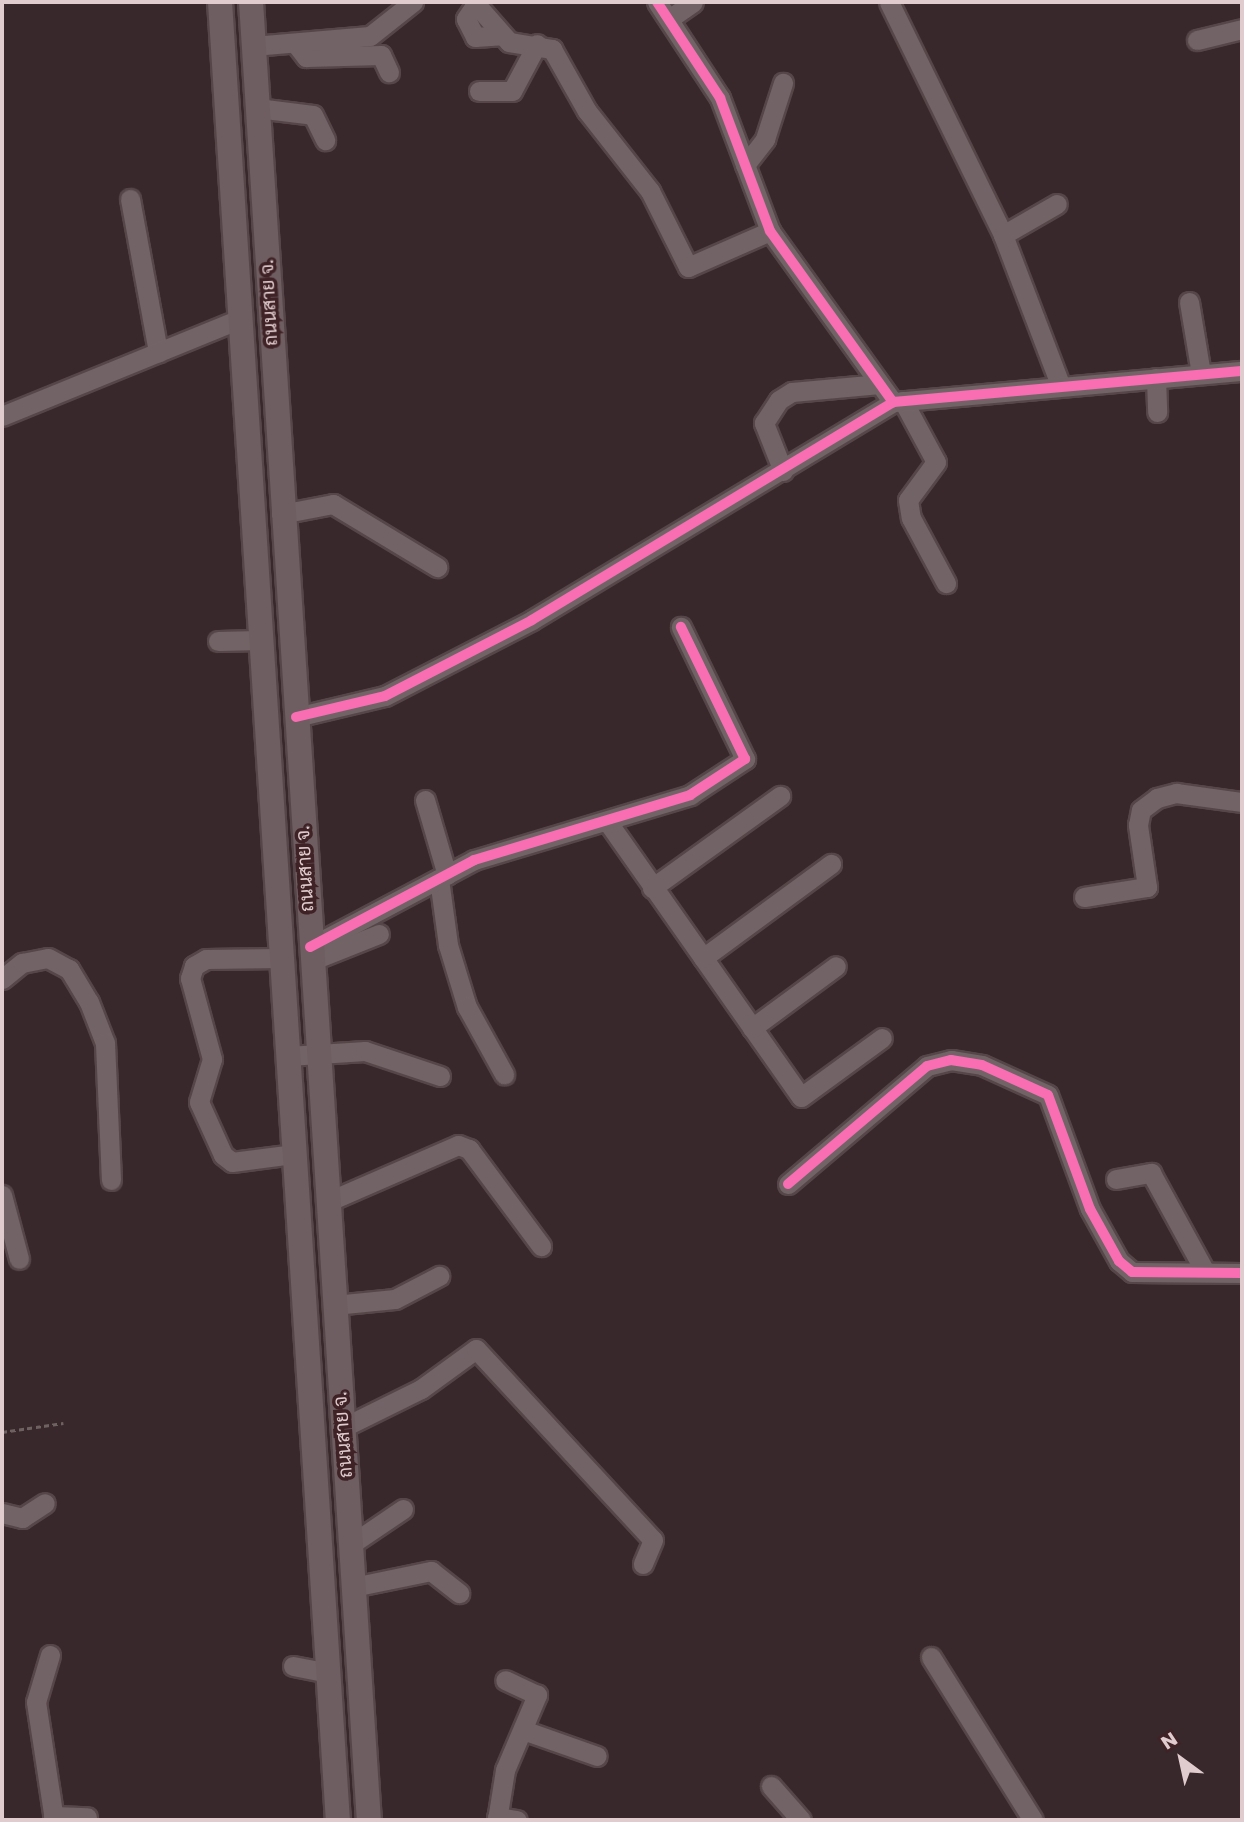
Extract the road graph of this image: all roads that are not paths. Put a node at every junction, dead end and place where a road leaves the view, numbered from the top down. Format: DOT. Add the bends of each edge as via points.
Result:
graph roads {
  1 [pos="220,2"];
  2 [pos="251,2"];
  3 [pos="413,2"];
  4 [pos="657,2"];
  5 [pos="693,2"];
  6 [pos="889,2"];
  7 [pos="475,3"];
  8 [pos="669,19"];
  9 [pos="1242,29"];
  10 [pos="253,37"];
  11 [pos="1196,40"];
  12 [pos="295,43"];
  13 [pos="537,44"];
  14 [pos="389,72"];
  15 [pos="783,83"];
  16 [pos="479,91"];
  17 [pos="257,107"];
  18 [pos="325,140"];
  19 [pos="745,165"];
  20 [pos="130,199"];
  21 [pos="1057,204"];
  22 [pos="770,231"];
  23 [pos="1003,235"];
  24 [pos="1189,302"];
  25 [pos="240,318"];
  26 [pos="159,352"];
  27 [pos="1242,371"];
  28 [pos="1201,374"];
  29 [pos="1156,378"];
  30 [pos="1059,382"];
  31 [pos="880,384"];
  32 [pos="898,402"];
  33 [pos="1157,412"];
  34 [pos="2,416"];
  35 [pos="783,471"];
  36 [pos="281,514"];
  37 [pos="437,567"];
  38 [pos="946,583"];
  39 [pos="681,627"];
  40 [pos="260,640"];
  41 [pos="218,641"];
  42 [pos="296,717"];
  43 [pos="780,796"];
  44 [pos="425,800"];
  45 [pos="1242,802"];
  46 [pos="607,821"];
  47 [pos="831,864"];
  48 [pos="443,877"];
  49 [pos="652,888"];
  50 [pos="1084,897"];
  51 [pos="379,934"];
  52 [pos="311,954"];
  53 [pos="281,958"];
  54 [pos="704,958"];
  55 [pos="836,966"];
  56 [pos="2,979"];
  57 [pos="752,1028"];
  58 [pos="882,1038"];
  59 [pos="317,1052"];
  60 [pos="288,1056"];
  61 [pos="504,1074"];
  62 [pos="440,1076"];
  63 [pos="294,1154"];
  64 [pos="1116,1179"];
  65 [pos="111,1180"];
  66 [pos="788,1184"];
  67 [pos="2,1195"];
  68 [pos="327,1202"];
  69 [pos="541,1246"];
  70 [pos="19,1259"];
  71 [pos="1204,1270"];
  72 [pos="1242,1273"];
  73 [pos="439,1276"];
  74 [pos="334,1305"];
  75 [pos="342,1428"];
  76 [pos="45,1503"];
  77 [pos="403,1509"];
  78 [pos="2,1513"];
  79 [pos="350,1545"];
  80 [pos="643,1564"];
  81 [pos="353,1587"];
  82 [pos="459,1593"];
  83 [pos="50,1655"];
  84 [pos="931,1657"];
  85 [pos="293,1666"];
  86 [pos="328,1673"];
  87 [pos="505,1680"];
  88 [pos="523,1730"];
  89 [pos="597,1756"];
  90 [pos="771,1786"];
  91 [pos="87,1817"];
  92 [pos="53,1818"];
  93 [pos="503,1819"];
  94 [pos="338,1820"];
  95 [pos="369,1820"];
  96 [pos="801,1820"];
  97 [pos="1032,1820"];
  1 -- 25 [label="main road, ถนนสาย จ."];
  2 -- 10 [label="main road, ถนนสาย จ."];
  3 -- 12 [label="street" via="370,36"];
  4 -- 8 [label="street"];
  5 -- 8 [label="street"];
  6 -- 23 [label="street"];
  7 -- 13 [label="street" via="509,42"];
  8 -- 19 [label="street" via="720,98"];
  9 -- 11 [label="street"];
  10 -- 12 [label="street"];
  10 -- 17 [label="main road, ถนนสาย จ."];
  12 -- 14 [label="street" via="306,57 381,55"];
  13 -- 16 [label="street" via="512,91"];
  13 -- 22 [label="street" via="552,49 587,111 650,191 681,262 696,266"];
  15 -- 19 [label="street" via="765,139"];
  17 -- 18 [label="street" via="313,116"];
  17 -- 36 [label="main road, ถนนสาย จ."];
  19 -- 22 [label="street"];
  20 -- 26 [label="street"];
  21 -- 23 [label="street"];
  22 -- 31 [label="street"];
  23 -- 30 [label="street"];
  24 -- 28 [label="street"];
  25 -- 26 [label="street"];
  25 -- 40 [label="main road, ถนนสาย จ."];
  26 -- 34 [label="street"];
  27 -- 28 [label="street"];
  28 -- 29 [label="street"];
  29 -- 30 [label="street"];
  29 -- 33 [label="street"];
  30 -- 32 [label="street"];
  31 -- 32 [label="street"];
  31 -- 35 [label="street" via="792,392 779,400 764,423"];
  32 -- 35 [label="street"];
  32 -- 38 [label="street" via="936,462 908,500 911,518"];
  35 -- 42 [label="street" via="460,658 361,705"];
  36 -- 37 [label="street" via="333,504"];
  36 -- 42 [label="main road, ถนนสาย จ."];
  39 -- 46 [label="street" via="745,759 691,795"];
  40 -- 41 [label="street"];
  40 -- 53 [label="main road, ถนนสาย จ."];
  42 -- 52 [label="main road, ถนนสาย จ."];
  43 -- 49 [label="street"];
  44 -- 48 [label="street"];
  45 -- 50 [label="street" via="1175,793 1157,798 1141,810 1138,825 1147,887"];
  46 -- 48 [label="street" via="549,834"];
  46 -- 49 [label="street"];
  47 -- 54 [label="street"];
  48 -- 52 [label="street"];
  48 -- 61 [label="street" via="448,945 467,1007"];
  49 -- 54 [label="street"];
  51 -- 52 [label="street"];
  52 -- 59 [label="main road, ถนนสาย จ."];
  53 -- 60 [label="main road, ถนนสาย จ."];
  53 -- 63 [label="street" via="206,960 194,966 190,978 212,1059 199,1102 223,1154 232,1162"];
  54 -- 57 [label="street"];
  55 -- 57 [label="street"];
  56 -- 65 [label="street" via="22,963 48,958 69,970 89,1002 105,1043"];
  57 -- 58 [label="street" via="801,1097"];
  59 -- 60 [label="street"];
  59 -- 62 [label="street" via="365,1051"];
  59 -- 68 [label="main road, ถนนสาย จ."];
  60 -- 63 [label="main road, ถนนสาย จ."];
  63 -- 86 [label="main road, ถนนสาย จ."];
  64 -- 71 [label="street" via="1151,1173"];
  66 -- 71 [label="street" via="927,1066 951,1060 982,1065 1048,1096 1074,1172 1119,1261 1132,1272"];
  67 -- 70 [label="street"];
  68 -- 69 [label="street" via="458,1145 469,1149"];
  68 -- 74 [label="main road, ถนนสาย จ."];
  71 -- 72 [label="street"];
  73 -- 74 [label="street" via="395,1299"];
  74 -- 75 [label="main road, ถนนสาย จ."];
  75 -- 79 [label="main road, ถนนสาย จ."];
  75 -- 80 [label="street" via="421,1388 476,1349 653,1540"];
  76 -- 78 [label="street" via="22,1518"];
  77 -- 79 [label="street"];
  79 -- 81 [label="main road, ถนนสาย จ."];
  81 -- 82 [label="street" via="431,1571"];
  81 -- 95 [label="main road, ถนนสาย จ."];
  83 -- 92 [label="street" via="36,1702"];
  84 -- 97 [label="street"];
  85 -- 86 [label="street"];
  86 -- 94 [label="main road, ถนนสาย จ."];
  87 -- 88 [label="street" via="537,1695"];
  88 -- 89 [label="street"];
  88 -- 93 [label="street" via="505,1770"];
  90 -- 96 [label="street"];
  91 -- 92 [label="street"];
}
